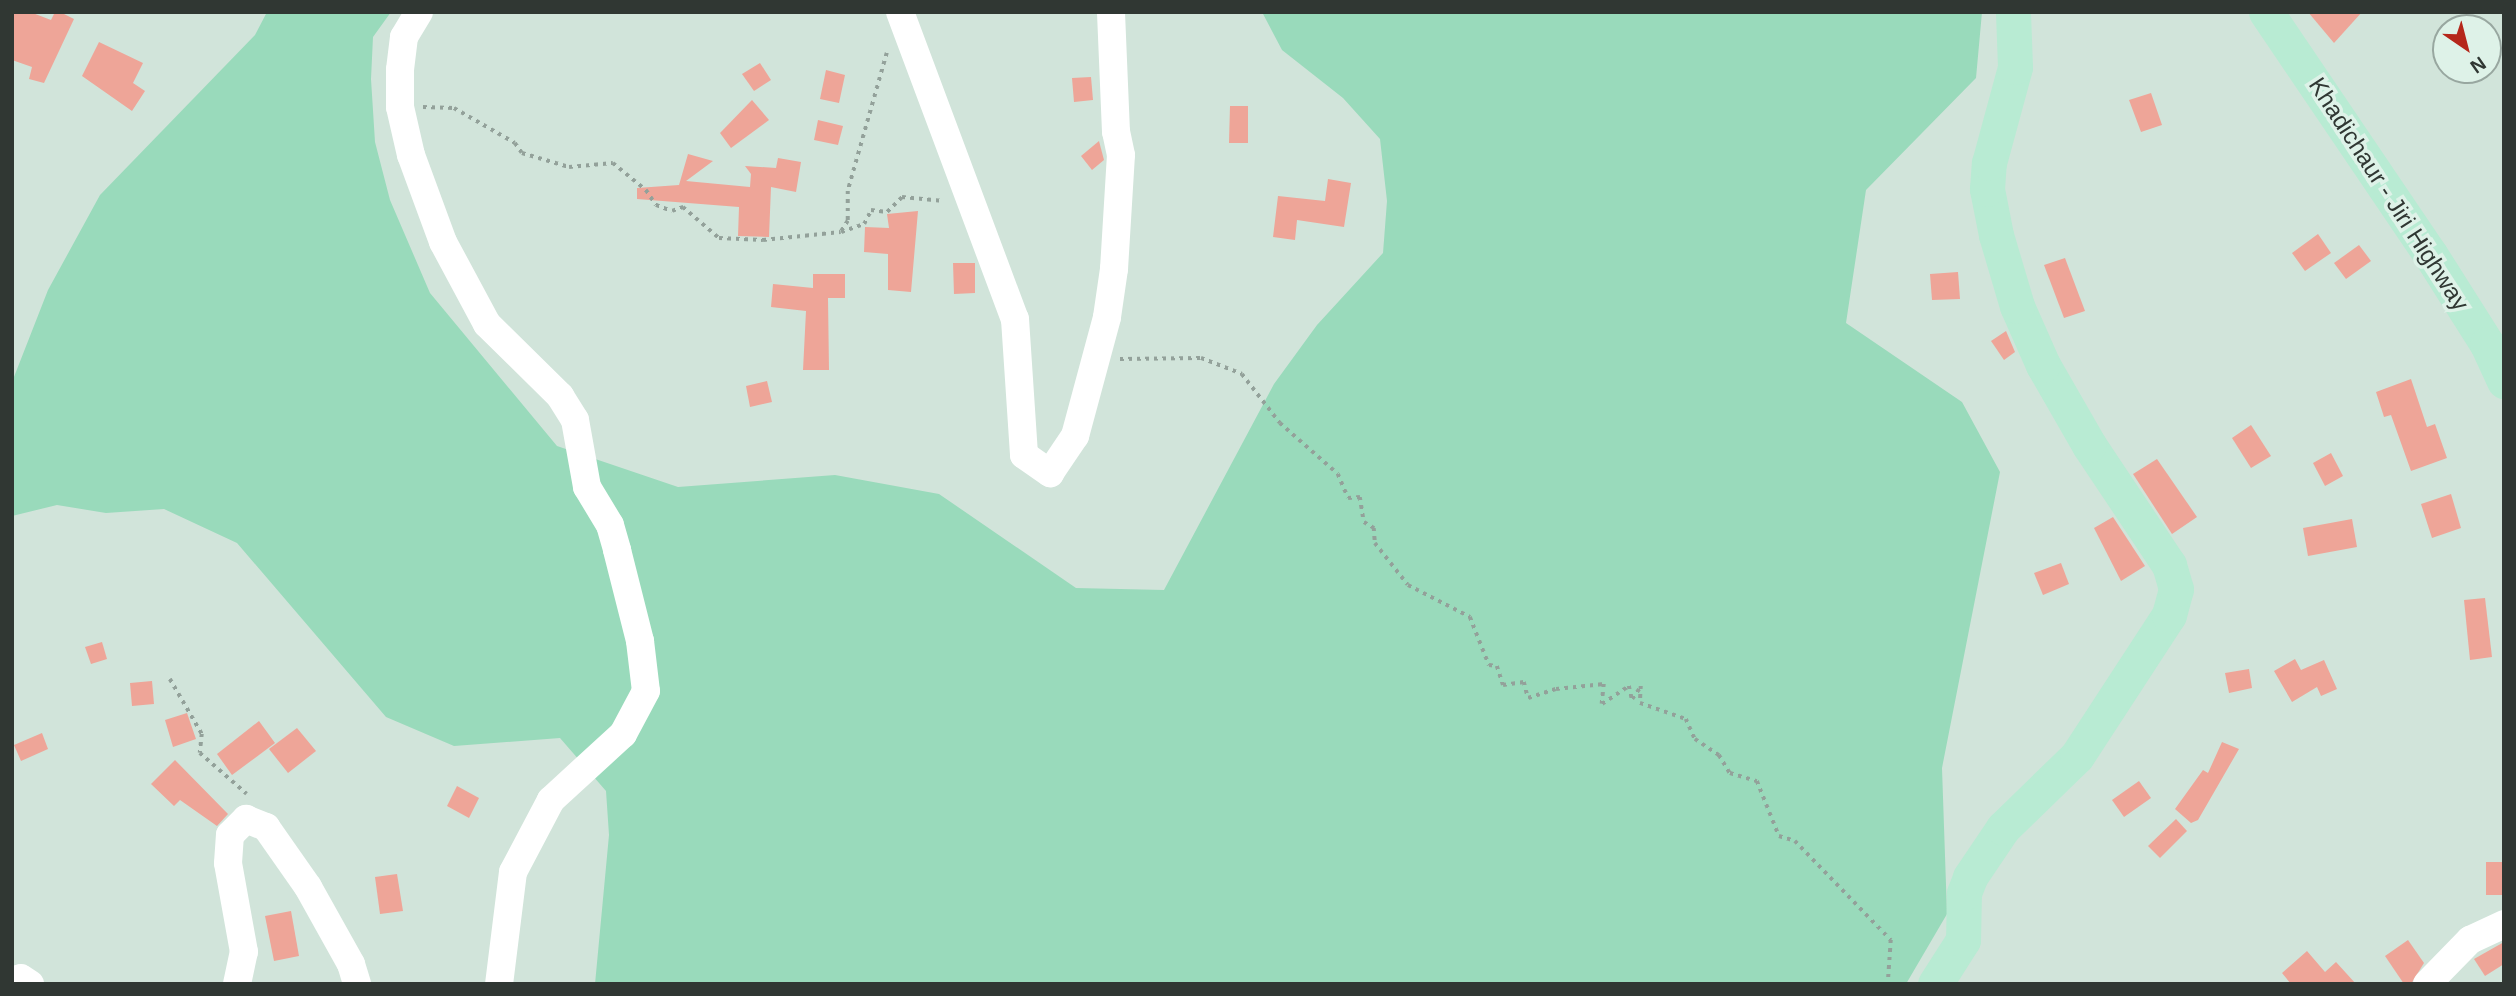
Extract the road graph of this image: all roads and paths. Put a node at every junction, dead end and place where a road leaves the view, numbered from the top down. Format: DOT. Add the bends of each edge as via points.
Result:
graph roads {
  1 [pos="419,12"];
  2 [pos="900,12"];
  3 [pos="1111,12"];
  4 [pos="2013,12"];
  5 [pos="2266,12"];
  6 [pos="888,51"];
  7 [pos="400,107"];
  8 [pos="967,201"];
  9 [pos="842,232"];
  10 [pos="1096,360"];
  11 [pos="2504,381"];
  12 [pos="170,679"];
  13 [pos="247,819"];
  14 [pos="2504,924"];
  15 [pos="12,981"];
  16 [pos="30,984"];
  17 [pos="237,984"];
  18 [pos="357,984"];
  19 [pos="499,984"];
  20 [pos="1888,984"];
  21 [pos="1936,984"];
  22 [pos="2427,984"];
  1 -- 7 [label="street" via="404,37"];
  2 -- 8 [label="street"];
  3 -- 10 [label="street" via="1121,155 1114,269"];
  4 -- 21 [label="main road" via="2015,67 1989,163 1987,189 1996,235 2017,306 2043,365 2169,565 2176,589 2169,615 2077,756 2003,828 1970,877 1964,893 1963,940"];
  5 -- 11 [label="main road, Khadichaur - Jiri Highway" via="2430,254 2487,344"];
  6 -- 9 [label="path" via="848,191 848,221"];
  7 -- 9 [label="path" via="454,107 515,143 522,153 569,167 613,163 646,190 656,205 672,211 682,207 719,238 763,240"];
  7 -- 19 [label="street" via="411,155 443,242 487,324 560,396 575,420 587,487 610,525 617,550 645,678 646,691 623,734 551,800 513,872"];
  8 -- 9 [label="path" via="964,206 902,197 887,212 871,210 864,224"];
  8 -- 10 [label="street" via="987,237 1015,319 1024,455 1038,468 1050,473 1075,436"];
  10 -- 20 [label="path" via="1201,358 1242,374 1280,423 1338,474 1348,498 1360,497 1364,522 1374,528 1376,543 1408,585 1470,617 1503,685 1524,682 1528,698 1556,689 1604,684 1602,704 1629,686 1632,699 1641,686 1640,703 1686,719 1695,739 1719,755 1730,773 1757,781 1779,836 1795,841 1891,940"];
  12 -- 13 [label="path" via="202,734 200,754 255,799"];
  13 -- 17 [label="street" via="230,835 228,863 244,952"];
  13 -- 18 [label="street" via="266,827 308,887 351,964"];
  14 -- 22 [label="street" via="2470,940"];
  15 -- 16 [label="street" via="21,978"];
}
